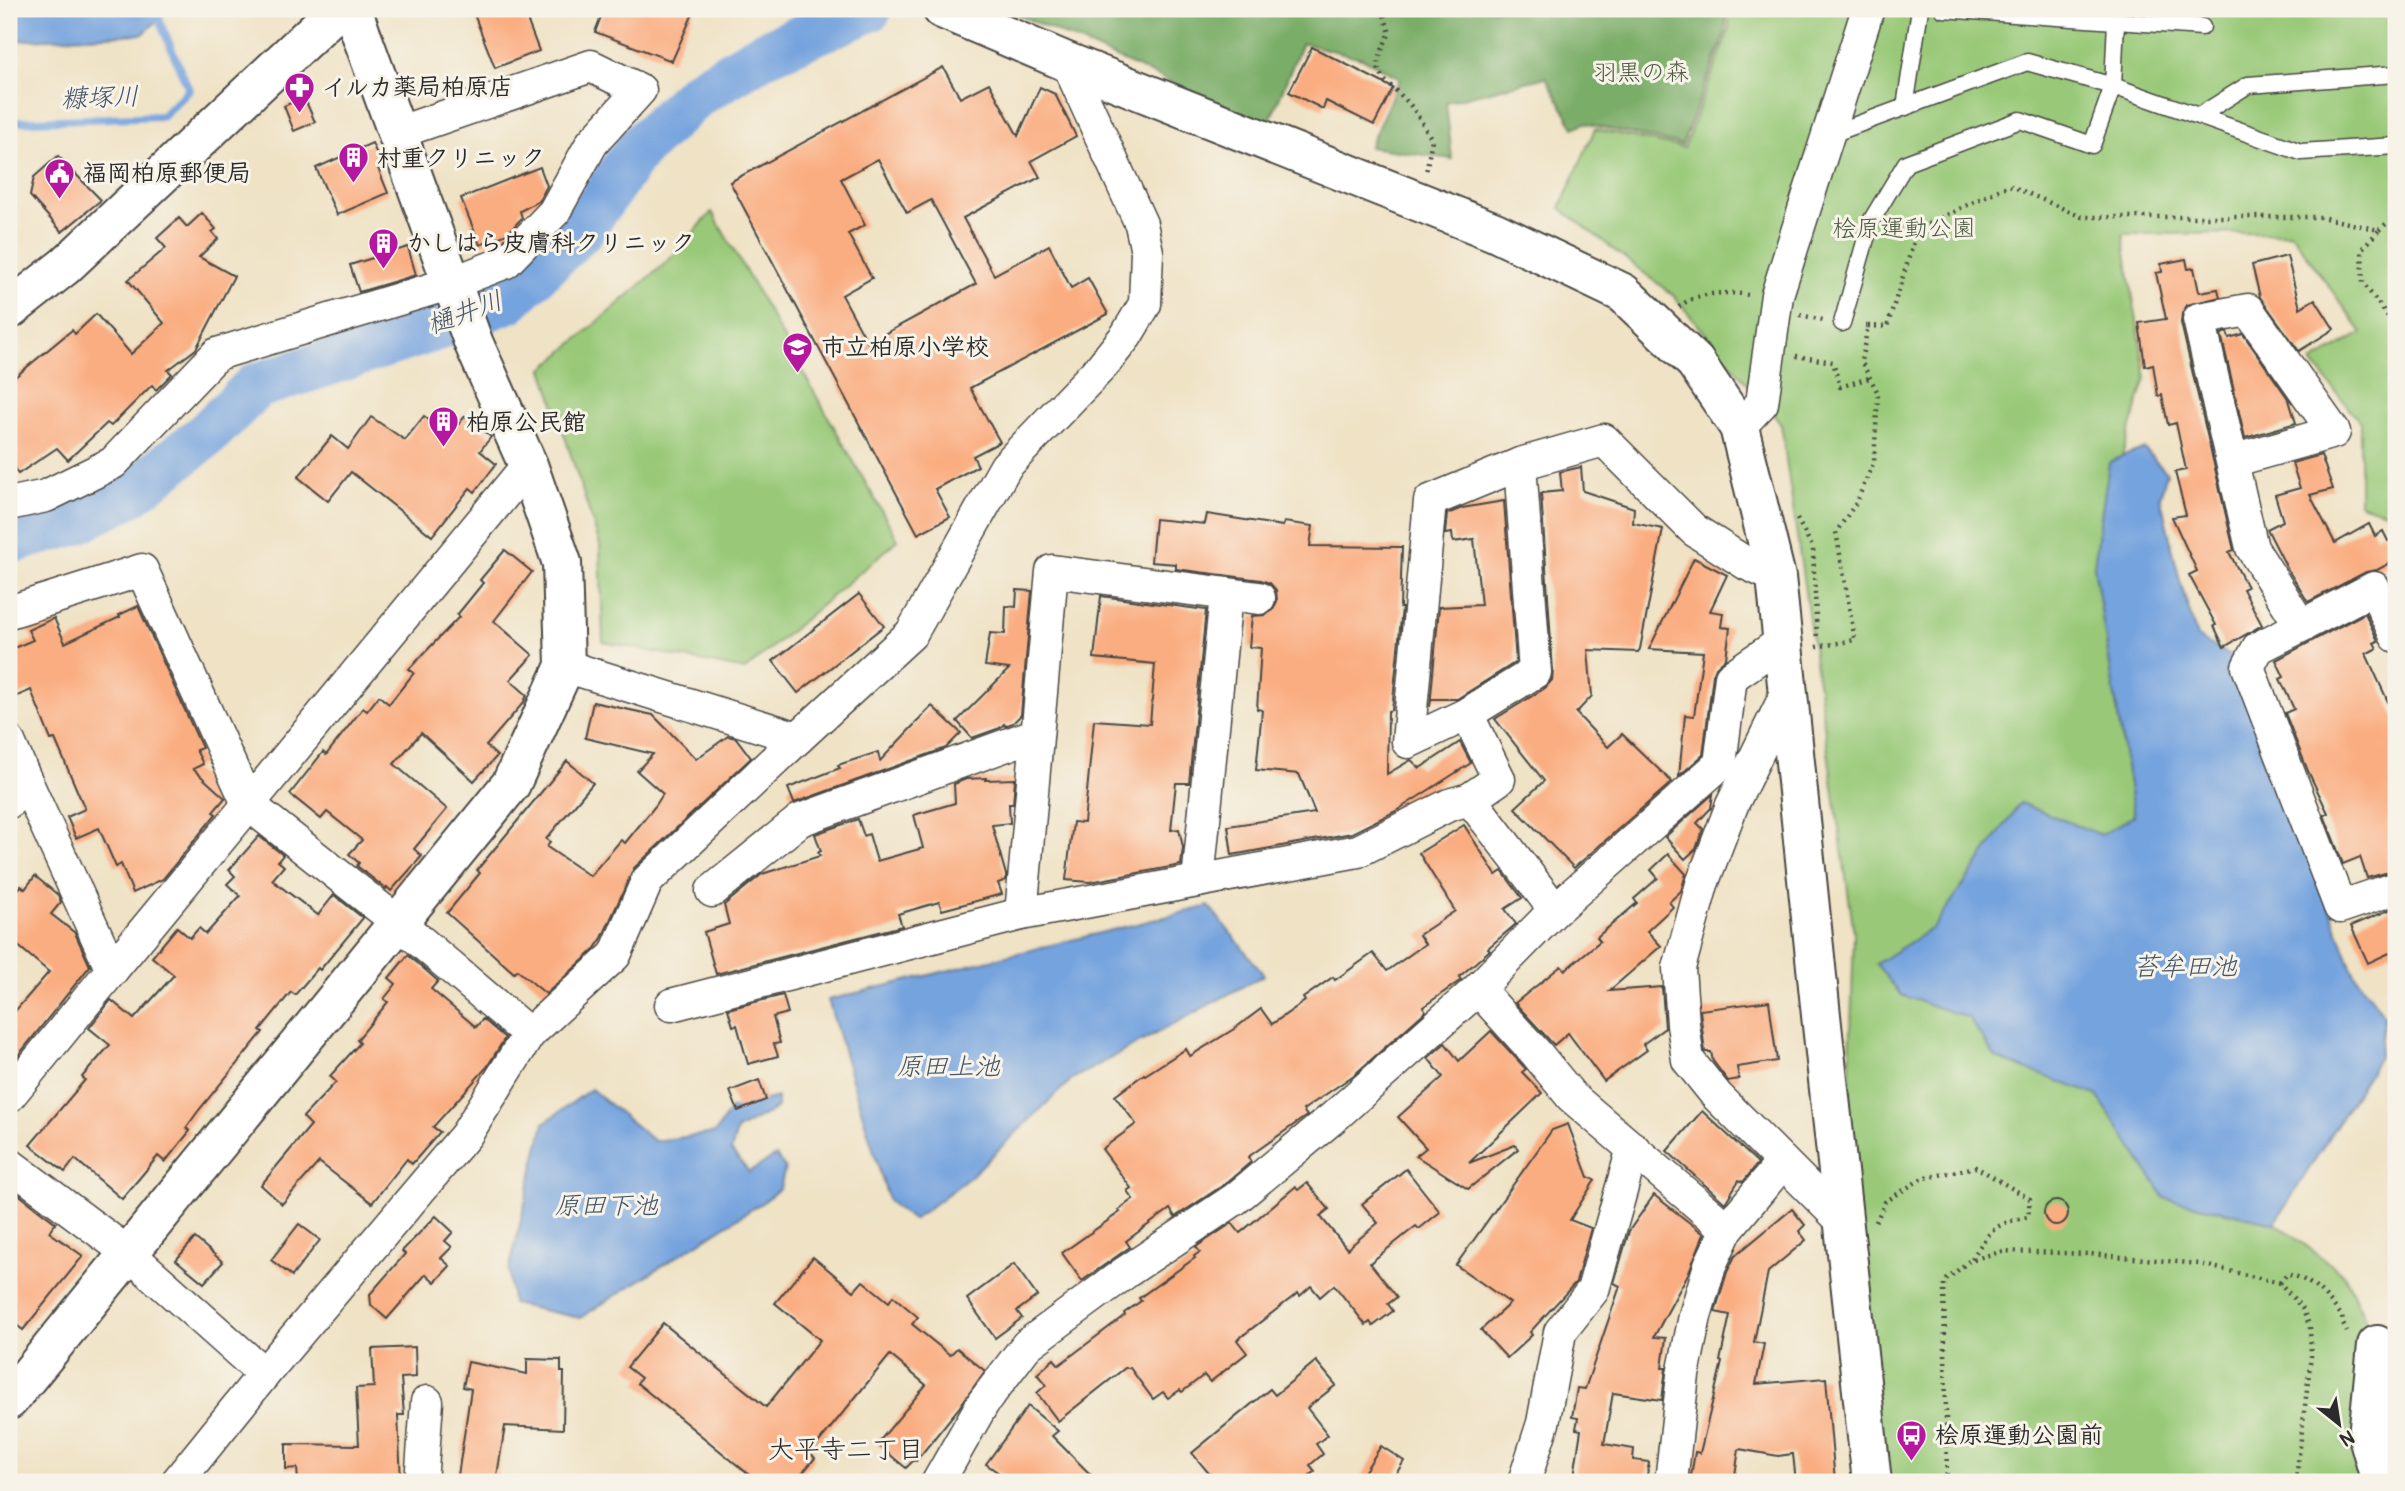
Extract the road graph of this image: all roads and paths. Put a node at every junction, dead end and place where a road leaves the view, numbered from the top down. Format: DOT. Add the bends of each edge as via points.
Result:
graph roads {
  1 [pos="338,9"];
  2 [pos="352,9"];
  3 [pos="942,9"];
  4 [pos="1382,9"];
  5 [pos="1868,9"];
  6 [pos="1920,9"];
  7 [pos="1943,9"];
  8 [pos="2116,21"];
  9 [pos="2202,27"];
  10 [pos="1067,62"];
  11 [pos="2396,74"];
  12 [pos="2113,86"];
  13 [pos="1905,107"];
  14 [pos="2199,116"];
  15 [pos="397,133"];
  16 [pos="1829,135"];
  17 [pos="2396,146"];
  18 [pos="1425,177"];
  19 [pos="2396,215"];
  20 [pos="2379,230"];
  21 [pos="454,289"];
  22 [pos="1777,299"];
  23 [pos="1678,308"];
  24 [pos="9,310"];
  25 [pos="1842,323"];
  26 [pos="1868,326"];
  27 [pos="2396,327"];
  28 [pos="1792,356"];
  29 [pos="1869,377"];
  30 [pos="1739,427"];
  31 [pos="2232,461"];
  32 [pos="1520,464"];
  33 [pos="528,465"];
  34 [pos="9,504"];
  35 [pos="1776,577"];
  36 [pos="1226,594"];
  37 [pos="1259,598"];
  38 [pos="9,612"];
  39 [pos="2301,626"];
  40 [pos="2396,636"];
  41 [pos="1784,647"];
  42 [pos="565,666"];
  43 [pos="1787,693"];
  44 [pos="1467,714"];
  45 [pos="1037,734"];
  46 [pos="798,738"];
  47 [pos="9,742"];
  48 [pos="17,792"];
  49 [pos="1470,799"];
  50 [pos="247,804"];
  51 [pos="1198,881"];
  52 [pos="2396,888"];
  53 [pos="712,891"];
  54 [pos="1555,910"];
  55 [pos="1021,914"];
  56 [pos="399,923"];
  57 [pos="112,971"];
  58 [pos="1478,989"];
  59 [pos="671,1005"];
  60 [pos="529,1034"];
  61 [pos="9,1096"];
  62 [pos="1633,1148"];
  63 [pos="1782,1163"];
  64 [pos="9,1164"];
  65 [pos="1857,1227"];
  66 [pos="1727,1228"];
  67 [pos="127,1252"];
  68 [pos="1970,1260"];
  69 [pos="2280,1283"];
  70 [pos="2387,1338"];
  71 [pos="264,1374"];
  72 [pos="9,1400"];
  73 [pos="427,1402"];
  74 [pos="2296,1481"];
  75 [pos="177,1482"];
  76 [pos="421,1482"];
  77 [pos="938,1482"];
  78 [pos="1524,1482"];
  79 [pos="1671,1482"];
  80 [pos="1872,1482"];
  81 [pos="1947,1482"];
  82 [pos="2211,1482"];
  83 [pos="2381,1482"];
  1 -- 24 [label="street" via="65,265"];
  2 -- 15 [label="street"];
  3 -- 10 [label="street"];
  4 -- 18 [label="path" via="1390,33 1377,56 1381,79 1411,106 1432,139"];
  5 -- 16 [label="street"];
  6 -- 13 [label="lane"];
  7 -- 8 [label="lane"];
  8 -- 9 [label="lane"];
  8 -- 12 [label="lane"];
  10 -- 30 [label="street" via="1495,232 1623,293 1695,362"];
  10 -- 46 [label="street" via="1141,224 1147,252 1145,304 1102,366 1006,466 911,634"];
  11 -- 14 [label="lane" via="2248,85"];
  12 -- 13 [label="lane" via="2027,62"];
  12 -- 14 [label="lane"];
  12 -- 25 [label="lane" via="2092,145 2020,120 1906,163 1871,221"];
  13 -- 16 [label="lane"];
  14 -- 17 [label="lane" via="2301,152"];
  15 -- 21 [label="street"];
  15 -- 21 [label="street" via="592,66 640,90 592,142 554,212 506,262"];
  16 -- 22 [label="street"];
  19 -- 20 [label="path"];
  20 -- 26 [label="path" via="2321,217 2082,217 2009,184 1918,229 1887,327"];
  20 -- 27 [label="path" via="2362,248 2363,283"];
  21 -- 33 [label="street"];
  21 -- 34 [label="street" via="216,354 113,463 46,496"];
  22 -- 23 [label="path" via="1718,294"];
  22 -- 30 [label="street" via="1762,403"];
  25 -- 26 [label="path"];
  26 -- 29 [label="path" via="1861,361"];
  28 -- 29 [label="path" via="1833,362 1840,387"];
  29 -- 41 [label="path" via="1878,393 1874,463 1856,503 1836,532 1855,640"];
  30 -- 35 [label="street"];
  31 -- 31 [label="street" via="2199,319 2248,310 2334,432"];
  31 -- 39 [label="street" via="2252,548"];
  32 -- 35 [label="street" via="1604,440 1694,530"];
  32 -- 44 [label="street" via="1535,672"];
  32 -- 44 [label="street" via="1430,501 1408,742"];
  33 -- 42 [label="street" via="562,563"];
  33 -- 50 [label="street"];
  35 -- 41 [label="street"];
  36 -- 37 [label="street"];
  36 -- 45 [label="street" via="1052,571"];
  36 -- 51 [label="street"];
  38 -- 50 [label="street" via="142,570"];
  39 -- 40 [label="street" via="2374,588"];
  39 -- 52 [label="street" via="2258,648 2248,667 2340,907"];
  41 -- 43 [label="street"];
  41 -- 54 [label="street" via="1731,677 1720,765"];
  42 -- 46 [label="street"];
  42 -- 56 [label="street" via="511,783"];
  43 -- 63 [label="street" via="1732,805 1702,884 1679,968 1688,1060"];
  43 -- 65 [label="street"];
  44 -- 49 [label="street" via="1499,779"];
  45 -- 53 [label="street" via="800,820"];
  45 -- 55 [label="street"];
  46 -- 60 [label="street" via="647,881 615,955"];
  47 -- 48 [label="street"];
  48 -- 57 [label="street"];
  49 -- 51 [label="street" via="1359,850"];
  49 -- 54 [label="street"];
  50 -- 56 [label="street"];
  50 -- 57 [label="street"];
  51 -- 55 [label="street"];
  54 -- 58 [label="street"];
  55 -- 59 [label="street"];
  56 -- 60 [label="street"];
  56 -- 67 [label="street"];
  57 -- 61 [label="street"];
  58 -- 62 [label="street" via="1572,1097"];
  58 -- 77 [label="street" via="1235,1199 1027,1345 983,1403"];
  60 -- 71 [label="street" via="466,1135"];
  62 -- 66 [label="street"];
  62 -- 78 [label="street" via="1593,1290 1560,1332 1543,1423"];
  63 -- 65 [label="street"];
  63 -- 66 [label="street"];
  64 -- 67 [label="street"];
  65 -- 68 [label="path" via="1880,1217 1885,1202 1922,1179 1976,1167 2030,1199 2028,1217 1991,1230"];
  65 -- 80 [label="street"];
  66 -- 79 [label="street" via="1695,1316"];
  67 -- 71 [label="street"];
  67 -- 72 [label="street"];
  68 -- 69 [label="path" via="2004,1251 2090,1254 2200,1264"];
  68 -- 81 [label="path" via="1944,1283"];
  69 -- 70 [label="path" via="2287,1274 2302,1277 2328,1298 2351,1339"];
  69 -- 74 [label="path" via="2302,1308 2310,1327 2311,1356"];
  70 -- 83 [label="street" via="2368,1436"];
  71 -- 75 [label="street"];
  73 -- 76 [label="street"];
  74 -- 82 [label="path"];
}
